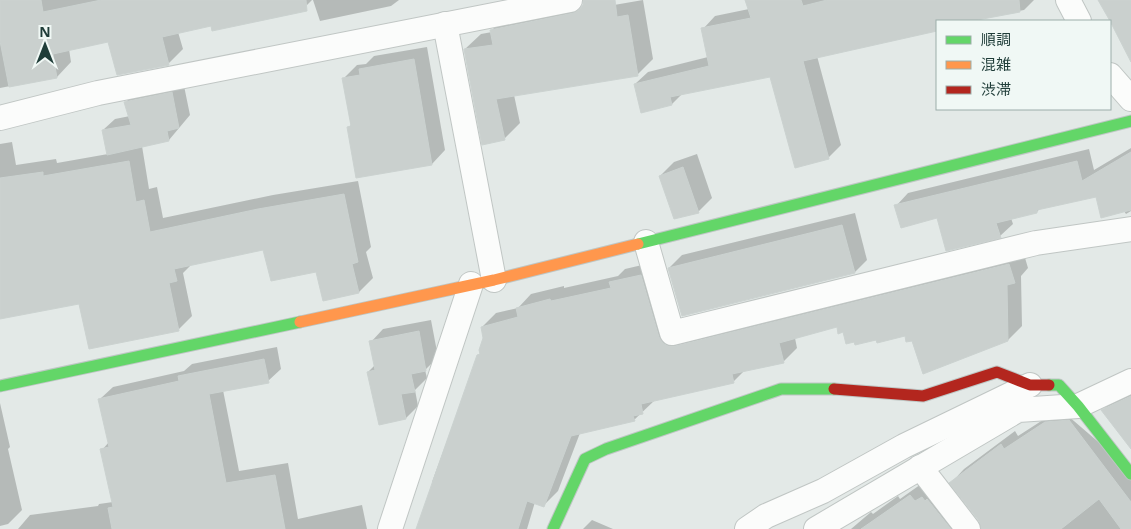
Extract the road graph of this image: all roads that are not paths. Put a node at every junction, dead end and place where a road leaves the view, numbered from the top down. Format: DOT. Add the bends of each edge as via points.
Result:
graph roads {
  1 [pos="570,0"];
  2 [pos="1068,0"];
  3 [pos="1078,20"];
  4 [pos="445,24"];
  5 [pos="1111,76"];
  6 [pos="1131,99"];
  7 [pos="0,118"];
  8 [pos="1131,121"];
  9 [pos="1131,229"];
  10 [pos="646,242"];
  11 [pos="483,282"];
  12 [pos="1131,380"];
  13 [pos="1030,385"];
  14 [pos="0,386"];
  15 [pos="1078,406"];
  16 [pos="920,467"];
  17 [pos="1131,474"];
  18 [pos="390,529"];
  19 [pos="553,529"];
  20 [pos="747,529"];
  21 [pos="816,529"];
  22 [pos="968,529"];
  1 -- 4 [label="street"];
  2 -- 3 [label="street"];
  4 -- 7 [label="street" via="98,93"];
  4 -- 11 [label="street"];
  5 -- 6 [label="street"];
  8 -- 10 [label="street"];
  9 -- 10 [label="street" via="1036,243 672,334"];
  10 -- 11 [label="street"];
  11 -- 14 [label="street"];
  11 -- 18 [label="street"];
  12 -- 15 [label="street"];
  13 -- 15 [label="street" via="1059,385"];
  13 -- 19 [label="street" via="997,372 923,396 848,389 781,389 585,459"];
  13 -- 20 [label="street" via="904,446 823,491 766,516"];
  15 -- 16 [label="street" via="1018,410"];
  15 -- 17 [label="street"];
  16 -- 21 [label="street"];
  16 -- 22 [label="street"];
}
